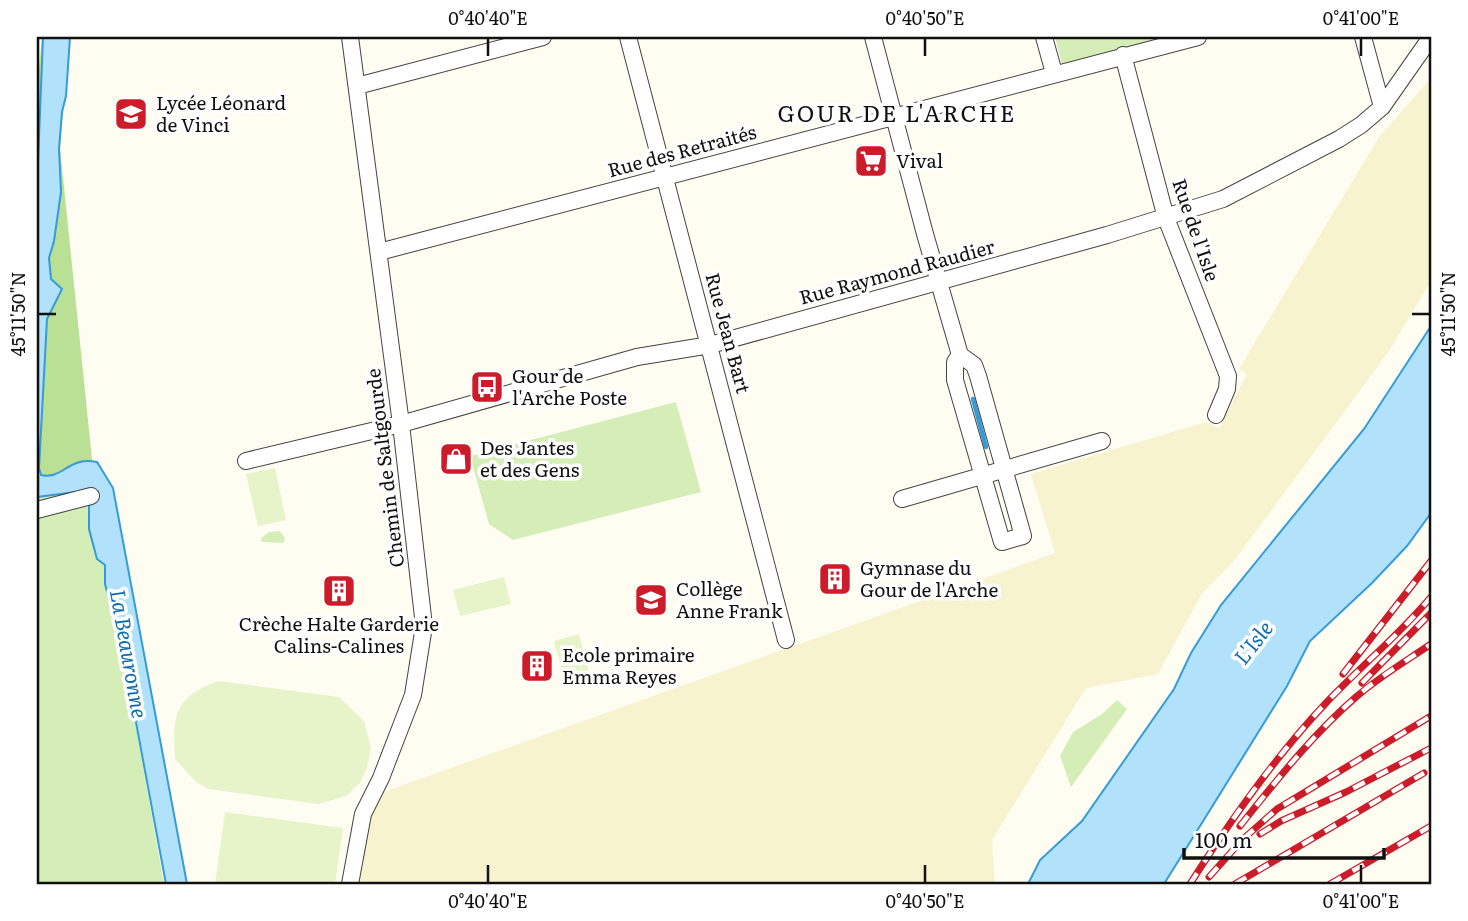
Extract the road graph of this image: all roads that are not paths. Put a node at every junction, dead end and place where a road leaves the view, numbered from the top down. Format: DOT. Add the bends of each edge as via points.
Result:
graph roads {
  1 [pos="350,37"];
  2 [pos="543,37"];
  3 [pos="628,37"];
  4 [pos="873,37"];
  5 [pos="1044,37"];
  6 [pos="1196,37"];
  7 [pos="1363,37"];
  8 [pos="1431,37"];
  9 [pos="1123,55"];
  10 [pos="1054,73"];
  11 [pos="357,86"];
  12 [pos="1382,107"];
  13 [pos="894,115"];
  14 [pos="665,177"];
  15 [pos="1166,218"];
  16 [pos="379,252"];
  17 [pos="939,282"];
  18 [pos="710,345"];
  19 [pos="960,355"];
  20 [pos="978,376"];
  21 [pos="956,382"];
  22 [pos="1216,415"];
  23 [pos="401,424"];
  24 [pos="1102,441"];
  25 [pos="246,461"];
  26 [pos="1004,469"];
  27 [pos="983,475"];
  28 [pos="92,496"];
  29 [pos="902,499"];
  30 [pos="37,510"];
  31 [pos="786,640"];
  32 [pos="350,884"];
  1 -- 11 [label="street, Chemin de Saltgourde"];
  2 -- 11 [label="street"];
  3 -- 14 [label="street, Rue Jean Bart"];
  4 -- 13 [label="street"];
  5 -- 10 [label="street"];
  6 -- 9 [label="street, Rue des Retraités"];
  7 -- 12 [label="street"];
  8 -- 12 [label="street, Rue Raymond Raudier"];
  9 -- 10 [label="street, Rue des Retraités"];
  9 -- 15 [label="street, Rue de l'Isle"];
  10 -- 13 [label="street, Rue des Retraités"];
  11 -- 16 [label="street, Chemin de Saltgourde"];
  12 -- 15 [label="street, Rue Raymond Raudier" via="1339,139 1254,185"];
  13 -- 14 [label="street, Rue des Retraités"];
  13 -- 17 [label="street"];
  14 -- 16 [label="street, Rue des Retraités"];
  14 -- 18 [label="street, Rue Jean Bart"];
  15 -- 17 [label="street, Rue Raymond Raudier"];
  15 -- 22 [label="street, Rue de l'Isle" via="1228,376"];
  16 -- 23 [label="street, Chemin de Saltgourde"];
  17 -- 18 [label="street, Rue Raymond Raudier"];
  17 -- 19 [label="street"];
  18 -- 23 [label="street, Rue Raymond Raudier" via="637,357"];
  18 -- 31 [label="street, Rue Jean Bart"];
  19 -- 20 [label="street" via="974,365"];
  19 -- 21 [label="street" via="955,362"];
  20 -- 21 [label="street" via="970,387"];
  20 -- 26 [label="street"];
  21 -- 27 [label="street"];
  23 -- 25 [label="street, Rue Raymond Raudier"];
  23 -- 32 [label="street, Chemin de Saltgourde" via="424,626 413,695 363,814"];
  24 -- 26 [label="street"];
  26 -- 27 [label="street"];
  26 -- 27 [label="street" via="1023,536 1002,542"];
  27 -- 29 [label="street"];
  28 -- 30 [label="street"];
}
